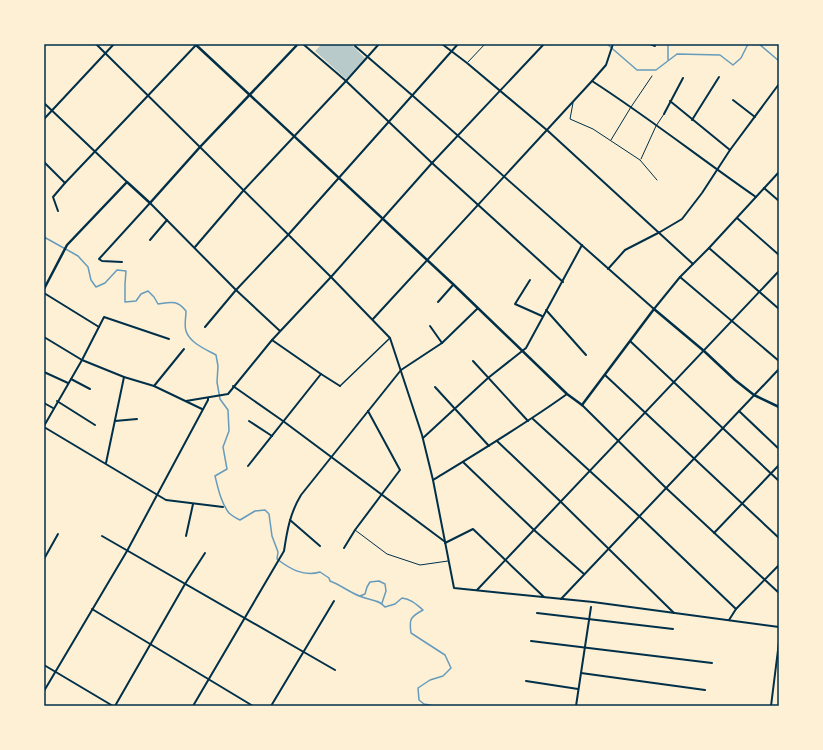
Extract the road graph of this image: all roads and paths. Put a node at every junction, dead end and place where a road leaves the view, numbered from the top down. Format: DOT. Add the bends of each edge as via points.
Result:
graph roads {
  1 [pos="96,44"];
  2 [pos="114,44"];
  3 [pos="196,44"];
  4 [pos="298,44"];
  5 [pos="304,44"];
  6 [pos="379,44"];
  7 [pos="442,44"];
  8 [pos="458,44"];
  9 [pos="485,44"];
  10 [pos="544,44"];
  11 [pos="613,44"];
  12 [pos="650,44"];
  13 [pos="355,46"];
  14 [pos="655,46"];
  15 [pos="452,51"];
  16 [pos="106,53"];
  17 [pos="368,57"];
  18 [pos="467,63"];
  19 [pos="652,76"];
  20 [pos="719,77"];
  21 [pos="683,78"];
  22 [pos="592,81"];
  23 [pos="346,82"];
  24 [pos="779,84"];
  25 [pos="500,91"];
  26 [pos="249,94"];
  27 [pos="148,96"];
  28 [pos="413,96"];
  29 [pos="733,100"];
  30 [pos="670,101"];
  31 [pos="44,103"];
  32 [pos="573,103"];
  33 [pos="632,106"];
  34 [pos="52,111"];
  35 [pos="664,114"];
  36 [pos="756,117"];
  37 [pos="44,119"];
  38 [pos="692,120"];
  39 [pos="389,121"];
  40 [pos="656,126"];
  41 [pos="548,131"];
  42 [pos="295,136"];
  43 [pos="458,136"];
  44 [pos="611,141"];
  45 [pos="200,146"];
  46 [pos="730,150"];
  47 [pos="95,153"];
  48 [pos="640,160"];
  49 [pos="44,162"];
  50 [pos="432,163"];
  51 [pos="717,170"];
  52 [pos="779,172"];
  53 [pos="504,177"];
  54 [pos="338,179"];
  55 [pos="657,180"];
  56 [pos="65,182"];
  57 [pos="126,182"];
  58 [pos="764,188"];
  59 [pos="244,191"];
  60 [pos="756,197"];
  61 [pos="779,202"];
  62 [pos="150,203"];
  63 [pos="478,205"];
  64 [pos="58,211"];
  65 [pos="737,218"];
  66 [pos="382,219"];
  67 [pos="168,220"];
  68 [pos="660,232"];
  69 [pos="288,235"];
  70 [pos="150,240"];
  71 [pos="582,245"];
  72 [pos="195,247"];
  73 [pos="709,248"];
  74 [pos="779,255"];
  75 [pos="427,261"];
  76 [pos="122,262"];
  77 [pos="693,264"];
  78 [pos="608,269"];
  79 [pos="779,271"];
  80 [pos="331,276"];
  81 [pos="680,277"];
  82 [pos="530,280"];
  83 [pos="562,282"];
  84 [pos="454,285"];
  85 [pos="44,289"];
  86 [pos="236,290"];
  87 [pos="759,292"];
  88 [pos="44,293"];
  89 [pos="438,302"];
  90 [pos="478,308"];
  91 [pos="654,309"];
  92 [pos="779,309"];
  93 [pos="546,310"];
  94 [pos="542,316"];
  95 [pos="373,319"];
  96 [pos="732,321"];
  97 [pos="430,326"];
  98 [pos="99,327"];
  99 [pos="205,327"];
  100 [pos="280,331"];
  101 [pos="44,337"];
  102 [pos="169,338"];
  103 [pos="390,338"];
  104 [pos="272,340"];
  105 [pos="629,341"];
  106 [pos="442,343"];
  107 [pos="184,349"];
  108 [pos="524,351"];
  109 [pos="704,351"];
  110 [pos="586,355"];
  111 [pos="82,360"];
  112 [pos="472,361"];
  113 [pos="779,361"];
  114 [pos="779,369"];
  115 [pos="401,370"];
  116 [pos="44,372"];
  117 [pos="321,374"];
  118 [pos="605,375"];
  119 [pos="124,377"];
  120 [pos="488,378"];
  121 [pos="71,379"];
  122 [pos="674,382"];
  123 [pos="68,383"];
  124 [pos="154,386"];
  125 [pos="233,386"];
  126 [pos="340,386"];
  127 [pos="435,387"];
  128 [pos="90,389"];
  129 [pos="567,394"];
  130 [pos="754,395"];
  131 [pos="209,398"];
  132 [pos="57,401"];
  133 [pos="186,401"];
  134 [pos="44,403"];
  135 [pos="582,405"];
  136 [pos="779,407"];
  137 [pos="54,408"];
  138 [pos="202,409"];
  139 [pos="454,409"];
  140 [pos="368,411"];
  141 [pos="739,411"];
  142 [pos="645,412"];
  143 [pos="137,419"];
  144 [pos="533,419"];
  145 [pos="115,421"];
  146 [pos="249,421"];
  147 [pos="283,421"];
  148 [pos="528,421"];
  149 [pos="95,425"];
  150 [pos="44,426"];
  151 [pos="723,428"];
  152 [pos="272,436"];
  153 [pos="423,438"];
  154 [pos="497,442"];
  155 [pos="618,442"];
  156 [pos="489,446"];
  157 [pos="779,449"];
  158 [pos="332,458"];
  159 [pos="694,458"];
  160 [pos="463,462"];
  161 [pos="106,463"];
  162 [pos="779,465"];
  163 [pos="248,466"];
  164 [pos="590,471"];
  165 [pos="771,473"];
  166 [pos="433,480"];
  167 [pos="779,481"];
  168 [pos="666,488"];
  169 [pos="381,494"];
  170 [pos="158,495"];
  171 [pos="561,502"];
  172 [pos="193,504"];
  173 [pos="742,504"];
  174 [pos="223,507"];
  175 [pos="639,516"];
  176 [pos="290,520"];
  177 [pos="355,530"];
  178 [pos="534,530"];
  179 [pos="714,533"];
  180 [pos="58,534"];
  181 [pos="102,536"];
  182 [pos="186,536"];
  183 [pos="779,538"];
  184 [pos="445,542"];
  185 [pos="320,546"];
  186 [pos="344,548"];
  187 [pos="609,548"];
  188 [pos="127,551"];
  189 [pos="205,553"];
  190 [pos="44,559"];
  191 [pos="506,560"];
  192 [pos="449,561"];
  193 [pos="779,566"];
  194 [pos="584,574"];
  195 [pos="765,579"];
  196 [pos="185,584"];
  197 [pos="477,590"];
  198 [pos="779,593"];
  199 [pos="545,598"];
  200 [pos="561,599"];
  201 [pos="334,601"];
  202 [pos="591,607"];
  203 [pos="92,609"];
  204 [pos="736,609"];
  205 [pos="537,613"];
  206 [pos="674,614"];
  207 [pos="244,618"];
  208 [pos="589,619"];
  209 [pos="729,620"];
  210 [pos="779,627"];
  211 [pos="673,629"];
  212 [pos="531,641"];
  213 [pos="779,642"];
  214 [pos="150,644"];
  215 [pos="585,648"];
  216 [pos="303,652"];
  217 [pos="712,663"];
  218 [pos="44,665"];
  219 [pos="335,670"];
  220 [pos="55,672"];
  221 [pos="581,673"];
  222 [pos="209,679"];
  223 [pos="526,681"];
  224 [pos="579,689"];
  225 [pos="705,690"];
  226 [pos="44,691"];
  227 [pos="114,706"];
  228 [pos="193,706"];
  229 [pos="253,706"];
  230 [pos="271,706"];
  231 [pos="576,706"];
  232 [pos="770,706"];
  1 -- 16 [label="street"];
  2 -- 16 [label="street"];
  3 -- 26 [label="main road"];
  3 -- 27 [label="street"];
  4 -- 26 [label="main road"];
  5 -- 23 [label="street"];
  6 -- 17 [label="street"];
  7 -- 15 [label="street"];
  8 -- 15 [label="street"];
  9 -- 18 [label="lane"];
  10 -- 25 [label="street"];
  11 -- 22 [label="street" via="606,65"];
  12 -- 14 [label="street"];
  13 -- 17 [label="street"];
  15 -- 18 [label="street"];
  15 -- 28 [label="street"];
  16 -- 27 [label="street"];
  16 -- 34 [label="street"];
  17 -- 23 [label="street"];
  17 -- 28 [label="street"];
  18 -- 25 [label="street"];
  19 -- 33 [label="lane"];
  20 -- 38 [label="street"];
  21 -- 30 [label="street"];
  22 -- 32 [label="street"];
  22 -- 33 [label="street"];
  23 -- 39 [label="street"];
  23 -- 42 [label="street"];
  24 -- 36 [label="street"];
  25 -- 41 [label="street"];
  25 -- 43 [label="street"];
  26 -- 42 [label="main road"];
  26 -- 45 [label="main road"];
  27 -- 45 [label="street"];
  27 -- 47 [label="street"];
  28 -- 39 [label="street"];
  28 -- 43 [label="street"];
  29 -- 36 [label="street"];
  30 -- 35 [label="street"];
  30 -- 38 [label="street"];
  31 -- 34 [label="street"];
  32 -- 41 [label="street"];
  32 -- 44 [label="lane" via="570,119 593,129"];
  33 -- 40 [label="street"];
  33 -- 44 [label="lane"];
  34 -- 37 [label="street"];
  34 -- 47 [label="street"];
  35 -- 40 [label="lane"];
  36 -- 46 [label="street"];
  38 -- 46 [label="street"];
  39 -- 50 [label="street"];
  39 -- 54 [label="street"];
  40 -- 48 [label="lane"];
  40 -- 51 [label="street"];
  41 -- 53 [label="street"];
  41 -- 68 [label="street"];
  42 -- 54 [label="main road"];
  42 -- 59 [label="street"];
  43 -- 50 [label="street"];
  43 -- 53 [label="street"];
  44 -- 48 [label="lane"];
  45 -- 59 [label="street"];
  45 -- 62 [label="main road"];
  46 -- 51 [label="street"];
  47 -- 56 [label="street"];
  47 -- 57 [label="street"];
  48 -- 55 [label="lane"];
  49 -- 56 [label="street"];
  50 -- 63 [label="street"];
  50 -- 66 [label="street"];
  51 -- 60 [label="street"];
  51 -- 68 [label="street" via="682,219"];
  52 -- 58 [label="street"];
  53 -- 63 [label="street"];
  53 -- 71 [label="street"];
  54 -- 66 [label="main road"];
  54 -- 69 [label="street"];
  56 -- 64 [label="street" via="53,197"];
  57 -- 62 [label="main road"];
  57 -- 85 [label="main road" via="67,245"];
  58 -- 60 [label="street"];
  58 -- 61 [label="street"];
  59 -- 69 [label="street"];
  59 -- 72 [label="street"];
  60 -- 65 [label="street"];
  62 -- 67 [label="street"];
  62 -- 76 [label="street" via="99,259"];
  63 -- 75 [label="street"];
  63 -- 83 [label="street"];
  65 -- 73 [label="street"];
  65 -- 74 [label="street"];
  66 -- 75 [label="main road"];
  66 -- 80 [label="street"];
  67 -- 70 [label="street"];
  67 -- 72 [label="street"];
  68 -- 77 [label="street"];
  68 -- 78 [label="street" via="625,250"];
  69 -- 80 [label="street"];
  69 -- 86 [label="street"];
  71 -- 78 [label="street"];
  71 -- 83 [label="street"];
  72 -- 86 [label="street"];
  73 -- 77 [label="street"];
  73 -- 87 [label="street"];
  75 -- 84 [label="main road"];
  75 -- 95 [label="street"];
  77 -- 81 [label="street"];
  78 -- 91 [label="street"];
  79 -- 87 [label="street"];
  80 -- 95 [label="street"];
  80 -- 100 [label="street"];
  81 -- 91 [label="street"];
  81 -- 96 [label="street"];
  82 -- 94 [label="street" via="515,304"];
  83 -- 93 [label="street"];
  84 -- 89 [label="street"];
  84 -- 90 [label="main road"];
  86 -- 99 [label="street"];
  86 -- 100 [label="street"];
  87 -- 92 [label="street"];
  87 -- 96 [label="street"];
  88 -- 98 [label="street"];
  90 -- 106 [label="street"];
  90 -- 108 [label="main road"];
  91 -- 105 [label="main road"];
  91 -- 109 [label="main road"];
  93 -- 94 [label="street"];
  93 -- 110 [label="street"];
  94 -- 108 [label="street"];
  95 -- 103 [label="street"];
  96 -- 109 [label="street"];
  96 -- 113 [label="street"];
  97 -- 106 [label="street"];
  98 -- 102 [label="street" via="104,317"];
  98 -- 111 [label="street"];
  100 -- 104 [label="street"];
  101 -- 111 [label="street"];
  103 -- 115 [label="street"];
  103 -- 126 [label="street"];
  104 -- 117 [label="street"];
  104 -- 125 [label="street"];
  105 -- 118 [label="main road"];
  105 -- 122 [label="street"];
  106 -- 115 [label="street"];
  107 -- 124 [label="street"];
  108 -- 120 [label="street"];
  108 -- 129 [label="main road"];
  109 -- 122 [label="street"];
  109 -- 130 [label="main road"];
  111 -- 119 [label="street"];
  111 -- 121 [label="street"];
  112 -- 120 [label="street"];
  114 -- 130 [label="street"];
  115 -- 140 [label="street"];
  115 -- 153 [label="street"];
  116 -- 123 [label="street"];
  117 -- 126 [label="street"];
  117 -- 147 [label="street"];
  118 -- 135 [label="main road"];
  118 -- 142 [label="street"];
  119 -- 124 [label="street"];
  119 -- 145 [label="street"];
  120 -- 139 [label="street"];
  120 -- 148 [label="street"];
  121 -- 123 [label="street"];
  121 -- 128 [label="street"];
  122 -- 142 [label="street"];
  122 -- 151 [label="street"];
  123 -- 132 [label="street"];
  124 -- 133 [label="street"];
  125 -- 131 [label="street" via="228,394"];
  125 -- 147 [label="street"];
  127 -- 139 [label="street"];
  129 -- 135 [label="main road"];
  129 -- 144 [label="street"];
  130 -- 136 [label="main road"];
  130 -- 141 [label="street"];
  131 -- 133 [label="street"];
  131 -- 138 [label="street"];
  132 -- 137 [label="street"];
  132 -- 149 [label="street"];
  133 -- 138 [label="street"];
  134 -- 137 [label="street"];
  135 -- 155 [label="street"];
  137 -- 150 [label="street"];
  138 -- 170 [label="street"];
  139 -- 153 [label="street"];
  139 -- 156 [label="street"];
  140 -- 158 [label="street"];
  140 -- 169 [label="street" via="400,470"];
  141 -- 151 [label="street"];
  141 -- 157 [label="street"];
  142 -- 155 [label="street"];
  142 -- 159 [label="street"];
  143 -- 145 [label="street"];
  144 -- 148 [label="street"];
  144 -- 164 [label="street"];
  145 -- 161 [label="street"];
  146 -- 152 [label="street"];
  147 -- 152 [label="street"];
  147 -- 158 [label="street"];
  148 -- 154 [label="street"];
  150 -- 161 [label="street"];
  151 -- 159 [label="street"];
  151 -- 165 [label="street"];
  152 -- 163 [label="street"];
  153 -- 166 [label="street"];
  154 -- 156 [label="street"];
  154 -- 171 [label="street"];
  155 -- 164 [label="street"];
  155 -- 168 [label="street"];
  156 -- 160 [label="street"];
  158 -- 169 [label="street"];
  158 -- 176 [label="street" via="301,495"];
  159 -- 168 [label="street"];
  159 -- 173 [label="street"];
  160 -- 166 [label="street"];
  160 -- 178 [label="street"];
  161 -- 170 [label="street"];
  162 -- 165 [label="street"];
  164 -- 171 [label="street"];
  164 -- 175 [label="street"];
  165 -- 167 [label="street"];
  165 -- 173 [label="street"];
  166 -- 184 [label="street"];
  168 -- 175 [label="street"];
  168 -- 179 [label="street"];
  169 -- 177 [label="street"];
  169 -- 184 [label="street"];
  170 -- 172 [label="street" via="166,500"];
  170 -- 188 [label="street"];
  171 -- 178 [label="street"];
  171 -- 187 [label="street"];
  172 -- 174 [label="street"];
  172 -- 182 [label="street"];
  173 -- 179 [label="street"];
  173 -- 183 [label="street"];
  175 -- 187 [label="street"];
  175 -- 204 [label="street"];
  176 -- 185 [label="street"];
  176 -- 207 [label="street" via="284,551"];
  177 -- 186 [label="street"];
  177 -- 192 [label="lane" via="388,554 420,565"];
  178 -- 191 [label="street"];
  178 -- 194 [label="street"];
  179 -- 195 [label="street"];
  180 -- 190 [label="street"];
  181 -- 188 [label="street"];
  184 -- 191 [label="street" via="473,529"];
  184 -- 192 [label="street"];
  187 -- 194 [label="street"];
  187 -- 206 [label="street"];
  188 -- 196 [label="street"];
  188 -- 203 [label="street"];
  189 -- 196 [label="street"];
  191 -- 197 [label="street"];
  191 -- 199 [label="street"];
  192 -- 197 [label="street" via="454,588"];
  193 -- 195 [label="street"];
  194 -- 200 [label="street"];
  195 -- 198 [label="street"];
  195 -- 204 [label="street"];
  196 -- 207 [label="street"];
  196 -- 214 [label="street"];
  197 -- 199 [label="street"];
  199 -- 200 [label="street"];
  200 -- 206 [label="street"];
  201 -- 216 [label="street"];
  202 -- 208 [label="street"];
  203 -- 214 [label="street"];
  203 -- 220 [label="street"];
  204 -- 209 [label="street"];
  205 -- 208 [label="street"];
  206 -- 209 [label="street"];
  207 -- 216 [label="street"];
  207 -- 222 [label="street"];
  208 -- 211 [label="street"];
  208 -- 215 [label="street"];
  209 -- 210 [label="street"];
  212 -- 215 [label="street"];
  213 -- 232 [label="street"];
  214 -- 222 [label="street"];
  214 -- 227 [label="street"];
  215 -- 217 [label="street"];
  215 -- 221 [label="street"];
  216 -- 219 [label="street"];
  216 -- 230 [label="street"];
  218 -- 220 [label="street"];
  220 -- 226 [label="street"];
  220 -- 227 [label="street"];
  221 -- 224 [label="street"];
  221 -- 225 [label="street"];
  222 -- 228 [label="street"];
  222 -- 229 [label="street"];
  223 -- 224 [label="street"];
  224 -- 231 [label="street"];
}
